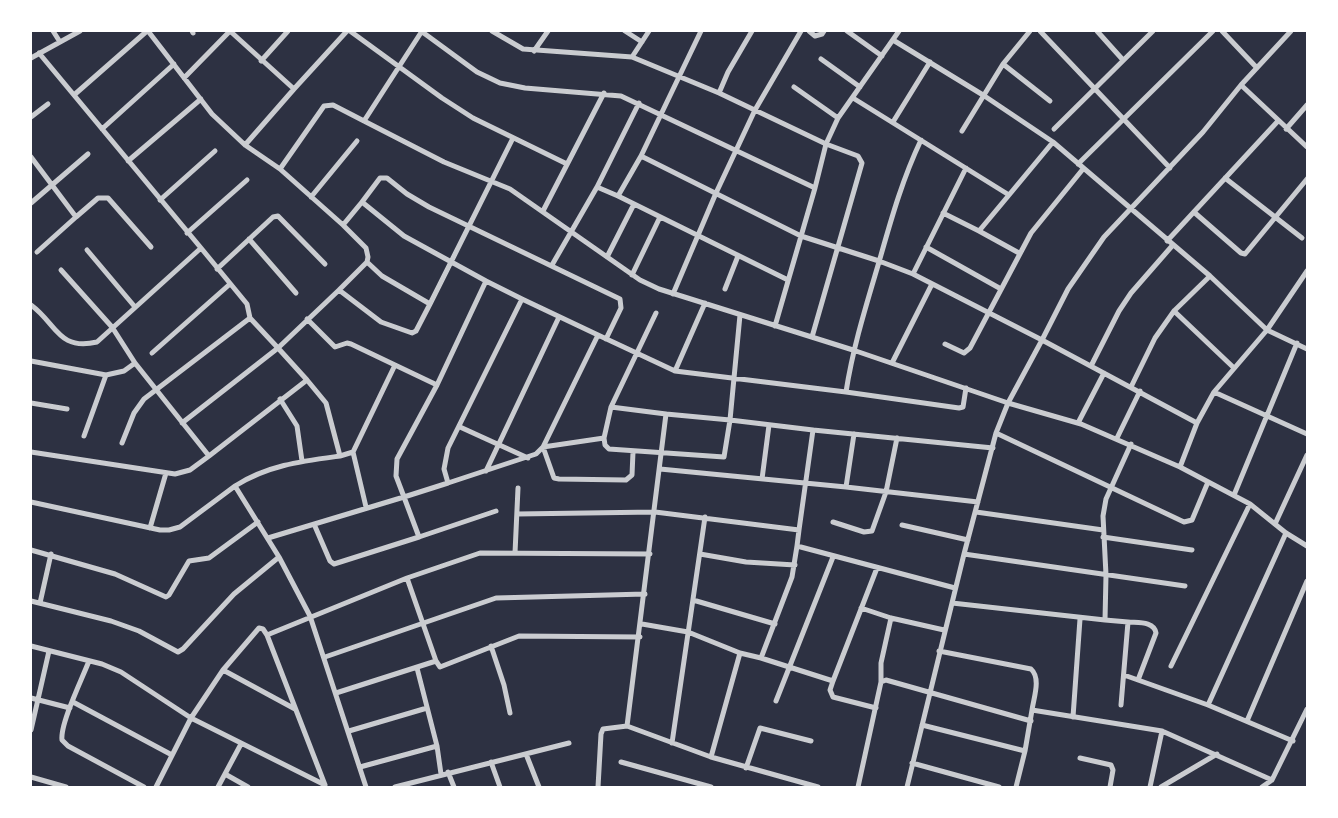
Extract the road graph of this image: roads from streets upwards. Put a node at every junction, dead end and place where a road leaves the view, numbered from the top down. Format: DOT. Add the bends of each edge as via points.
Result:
graph roads {
  1 [pos="53,31"];
  2 [pos="80,31"];
  3 [pos="148,31"];
  4 [pos="288,31"];
  5 [pos="349,31"];
  6 [pos="422,31"];
  7 [pos="548,31"];
  8 [pos="626,31"];
  9 [pos="649,31"];
  10 [pos="701,31"];
  11 [pos="752,31"];
  12 [pos="801,31"];
  13 [pos="809,31"];
  14 [pos="824,31"];
  15 [pos="847,31"];
  16 [pos="899,31"];
  17 [pos="1030,31"];
  18 [pos="1040,31"];
  19 [pos="1097,31"];
  20 [pos="1153,31"];
  21 [pos="1213,31"];
  22 [pos="1222,31"];
  23 [pos="229,32"];
  24 [pos="494,32"];
  25 [pos="1290,32"];
  26 [pos="893,40"];
  27 [pos="60,42"];
  28 [pos="642,42"];
  29 [pos="534,51"];
  30 [pos="39,53"];
  31 [pos="882,56"];
  32 [pos="632,57"];
  33 [pos="31,58"];
  34 [pos="821,59"];
  35 [pos="1123,60"];
  36 [pos="261,61"];
  37 [pos="930,62"];
  38 [pos="174,64"];
  39 [pos="1003,64"];
  40 [pos="398,66"];
  41 [pos="1256,68"];
  42 [pos="678,75"];
  43 [pos="184,78"];
  44 [pos="1241,85"];
  45 [pos="860,86"];
  46 [pos="794,87"];
  47 [pos="294,89"];
  48 [pos="1094,89"];
  49 [pos="604,93"];
  50 [pos="719,93"];
  51 [pos="74,95"];
  52 [pos="983,95"];
  53 [pos="853,98"];
  54 [pos="201,99"];
  55 [pos="1050,102"];
  56 [pos="639,103"];
  57 [pos="48,104"];
  58 [pos="1307,105"];
  59 [pos="756,110"];
  60 [pos="660,113"];
  61 [pos="31,117"];
  62 [pos="838,118"];
  63 [pos="1122,118"];
  64 [pos="364,121"];
  65 [pos="1278,121"];
  66 [pos="892,122"];
  67 [pos="102,129"];
  68 [pos="1054,129"];
  69 [pos="1286,129"];
  70 [pos="962,131"];
  71 [pos="513,138"];
  72 [pos="921,140"];
  73 [pos="357,141"];
  74 [pos="1053,142"];
  75 [pos="826,144"];
  76 [pos="245,145"];
  77 [pos="1307,148"];
  78 [pos="736,150"];
  79 [pos="214,152"];
  80 [pos="88,154"];
  81 [pos="641,156"];
  82 [pos="31,157"];
  83 [pos="128,161"];
  84 [pos="567,164"];
  85 [pos="1078,164"];
  86 [pos="966,168"];
  87 [pos="1170,168"];
  88 [pos="280,169"];
  89 [pos="1083,169"];
  90 [pos="1225,178"];
  91 [pos="1307,178"];
  92 [pos="248,180"];
  93 [pos="491,182"];
  94 [pos="52,184"];
  95 [pos="1302,185"];
  96 [pos="598,187"];
  97 [pos="815,188"];
  98 [pos="1307,189"];
  99 [pos="716,193"];
  100 [pos="618,196"];
  101 [pos="1009,196"];
  102 [pos="311,197"];
  103 [pos="160,200"];
  104 [pos="362,202"];
  105 [pos="31,203"];
  106 [pos="634,204"];
  107 [pos="1128,209"];
  108 [pos="543,211"];
  109 [pos="943,212"];
  110 [pos="1195,213"];
  111 [pos="76,217"];
  112 [pos="660,217"];
  113 [pos="1276,218"];
  114 [pos="343,225"];
  115 [pos="467,226"];
  116 [pos="572,231"];
  117 [pos="979,231"];
  118 [pos="187,233"];
  119 [pos="697,236"];
  120 [pos="801,236"];
  121 [pos="1302,238"];
  122 [pos="249,239"];
  123 [pos="1170,243"];
  124 [pos="926,247"];
  125 [pos="151,248"];
  126 [pos="201,248"];
  127 [pos="838,249"];
  128 [pos="87,250"];
  129 [pos="37,252"];
  130 [pos="1019,253"];
  131 [pos="738,256"];
  132 [pos="607,257"];
  133 [pos="450,261"];
  134 [pos="879,261"];
  135 [pos="367,262"];
  136 [pos="325,264"];
  137 [pos="552,265"];
  138 [pos="217,269"];
  139 [pos="61,270"];
  140 [pos="1307,271"];
  141 [pos="913,274"];
  142 [pos="632,275"];
  143 [pos="1210,276"];
  144 [pos="788,280"];
  145 [pos="486,281"];
  146 [pos="230,284"];
  147 [pos="932,284"];
  148 [pos="726,289"];
  149 [pos="1001,289"];
  150 [pos="339,290"];
  151 [pos="296,293"];
  152 [pos="673,294"];
  153 [pos="522,299"];
  154 [pos="704,303"];
  155 [pos="430,304"];
  156 [pos="31,305"];
  157 [pos="135,307"];
  158 [pos="1174,311"];
  159 [pos="656,313"];
  160 [pos="989,313"];
  161 [pos="740,314"];
  162 [pos="560,316"];
  163 [pos="250,318"];
  164 [pos="307,320"];
  165 [pos="775,326"];
  166 [pos="112,327"];
  167 [pos="1267,330"];
  168 [pos="598,335"];
  169 [pos="812,337"];
  170 [pos="606,339"];
  171 [pos="1042,340"];
  172 [pos="1297,343"];
  173 [pos="945,344"];
  174 [pos="278,348"];
  175 [pos="1307,349"];
  176 [pos="853,350"];
  177 [pos="152,353"];
  178 [pos="636,353"];
  179 [pos="31,361"];
  180 [pos="135,363"];
  181 [pos="892,363"];
  182 [pos="395,365"];
  183 [pos="1091,366"];
  184 [pos="1233,367"];
  185 [pos="675,371"];
  186 [pos="1104,372"];
  187 [pos="106,375"];
  188 [pos="734,378"];
  189 [pos="307,380"];
  190 [pos="437,384"];
  191 [pos="1131,387"];
  192 [pos="966,388"];
  193 [pos="155,390"];
  194 [pos="1140,391"];
  195 [pos="846,392"];
  196 [pos="1214,392"];
  197 [pos="280,399"];
  198 [pos="31,403"];
  199 [pos="1008,403"];
  200 [pos="611,407"];
  201 [pos="68,409"];
  202 [pos="666,414"];
  203 [pos="1265,417"];
  204 [pos="730,420"];
  205 [pos="1078,423"];
  206 [pos="1197,423"];
  207 [pos="182,424"];
  208 [pos="769,425"];
  209 [pos="460,427"];
  210 [pos="814,430"];
  211 [pos="854,434"];
  212 [pos="996,434"];
  213 [pos="1307,434"];
  214 [pos="84,436"];
  215 [pos="604,438"];
  216 [pos="897,438"];
  217 [pos="1117,438"];
  218 [pos="122,442"];
  219 [pos="1131,444"];
  220 [pos="498,445"];
  221 [pos="543,447"];
  222 [pos="993,448"];
  223 [pos="31,452"];
  224 [pos="353,452"];
  225 [pos="633,452"];
  226 [pos="662,453"];
  227 [pos="1307,455"];
  228 [pos="209,456"];
  229 [pos="340,456"];
  230 [pos="528,458"];
  231 [pos="302,461"];
  232 [pos="1180,467"];
  233 [pos="660,469"];
  234 [pos="486,471"];
  235 [pos="166,472"];
  236 [pos="762,480"];
  237 [pos="1208,482"];
  238 [pos="448,483"];
  239 [pos="805,484"];
  240 [pos="234,486"];
  241 [pos="846,487"];
  242 [pos="518,488"];
  243 [pos="1112,488"];
  244 [pos="886,492"];
  245 [pos="1234,495"];
  246 [pos="404,497"];
  247 [pos="31,502"];
  248 [pos="978,502"];
  249 [pos="1250,504"];
  250 [pos="366,507"];
  251 [pos="496,512"];
  252 [pos="655,512"];
  253 [pos="976,512"];
  254 [pos="517,514"];
  255 [pos="705,518"];
  256 [pos="258,522"];
  257 [pos="833,522"];
  258 [pos="314,524"];
  259 [pos="1275,524"];
  260 [pos="902,525"];
  261 [pos="150,528"];
  262 [pos="799,530"];
  263 [pos="1103,530"];
  264 [pos="1286,533"];
  265 [pos="419,537"];
  266 [pos="1103,537"];
  267 [pos="268,538"];
  268 [pos="968,540"];
  269 [pos="797,546"];
  270 [pos="1307,546"];
  271 [pos="31,550"];
  272 [pos="1192,550"];
  273 [pos="515,552"];
  274 [pos="51,554"];
  275 [pos="650,554"];
  276 [pos="700,554"];
  277 [pos="964,554"];
  278 [pos="279,557"];
  279 [pos="833,557"];
  280 [pos="795,564"];
  281 [pos="877,568"];
  282 [pos="1106,575"];
  283 [pos="407,578"];
  284 [pos="1307,581"];
  285 [pos="1185,586"];
  286 [pos="955,588"];
  287 [pos="645,594"];
  288 [pos="693,600"];
  289 [pos="31,601"];
  290 [pos="40,603"];
  291 [pos="952,603"];
  292 [pos="861,608"];
  293 [pos="310,616"];
  294 [pos="891,618"];
  295 [pos="1080,619"];
  296 [pos="1105,620"];
  297 [pos="1128,622"];
  298 [pos="423,624"];
  299 [pos="642,624"];
  300 [pos="775,624"];
  301 [pos="944,630"];
  302 [pos="688,632"];
  303 [pos="267,635"];
  304 [pos="640,637"];
  305 [pos="31,646"];
  306 [pos="491,646"];
  307 [pos="49,651"];
  308 [pos="939,651"];
  309 [pos="740,653"];
  310 [pos="325,657"];
  311 [pos="761,658"];
  312 [pos="89,661"];
  313 [pos="436,661"];
  314 [pos="1171,666"];
  315 [pos="417,668"];
  316 [pos="790,669"];
  317 [pos="223,670"];
  318 [pos="1124,675"];
  319 [pos="1138,680"];
  320 [pos="833,681"];
  321 [pos="881,682"];
  322 [pos="930,692"];
  323 [pos="336,693"];
  324 [pos="31,698"];
  325 [pos="38,700"];
  326 [pos="776,701"];
  327 [pos="73,702"];
  328 [pos="1121,706"];
  329 [pos="1208,706"];
  330 [pos="70,708"];
  331 [pos="427,708"];
  332 [pos="876,708"];
  333 [pos="295,709"];
  334 [pos="1307,709"];
  335 [pos="1032,710"];
  336 [pos="510,713"];
  337 [pos="1074,717"];
  338 [pos="191,718"];
  339 [pos="1031,721"];
  340 [pos="1246,721"];
  341 [pos="922,725"];
  342 [pos="627,726"];
  343 [pos="31,730"];
  344 [pos="349,731"];
  345 [pos="1162,731"];
  346 [pos="811,741"];
  347 [pos="1293,741"];
  348 [pos="569,743"];
  349 [pos="672,743"];
  350 [pos="241,744"];
  351 [pos="437,746"];
  352 [pos="1025,751"];
  353 [pos="526,754"];
  354 [pos="1217,754"];
  355 [pos="172,755"];
  356 [pos="711,757"];
  357 [pos="1080,758"];
  358 [pos="491,762"];
  359 [pos="620,762"];
  360 [pos="912,763"];
  361 [pos="360,767"];
  362 [pos="746,768"];
  363 [pos="448,772"];
  364 [pos="225,774"];
  365 [pos="441,774"];
  366 [pos="31,777"];
  367 [pos="1272,780"];
  368 [pos="325,786"];
  369 [pos="66,787"];
  370 [pos="144,787"];
  371 [pos="156,787"];
  372 [pos="218,787"];
  373 [pos="248,787"];
  374 [pos="366,787"];
  375 [pos="395,787"];
  376 [pos="454,787"];
  377 [pos="500,787"];
  378 [pos="539,787"];
  379 [pos="598,787"];
  380 [pos="711,787"];
  381 [pos="818,787"];
  382 [pos="858,787"];
  383 [pos="907,787"];
  384 [pos="999,787"];
  385 [pos="1016,787"];
  386 [pos="1110,787"];
  387 [pos="1150,787"];
  388 [pos="1161,787"];
  389 [pos="1262,787"];
  1 -- 27 [label="street"];
  2 -- 27 [label="street"];
  3 -- 38 [label="street"];
  3 -- 51 [label="street"];
  4 -- 36 [label="street"];
  5 -- 40 [label="street"];
  5 -- 47 [label="street"];
  6 -- 40 [label="street"];
  6 -- 49 [label="street" via="477,72 500,83 525,88"];
  7 -- 29 [label="street"];
  8 -- 28 [label="street"];
  9 -- 28 [label="street"];
  10 -- 42 [label="street"];
  11 -- 50 [label="street"];
  12 -- 59 [label="street"];
  13 -- 14 [label="street" via="815,36"];
  15 -- 31 [label="street"];
  16 -- 26 [label="street"];
  17 -- 39 [label="street"];
  18 -- 48 [label="street"];
  19 -- 35 [label="street"];
  20 -- 35 [label="street"];
  21 -- 63 [label="street"];
  22 -- 41 [label="street"];
  23 -- 36 [label="street"];
  23 -- 43 [label="street"];
  24 -- 29 [label="street" via="514,46"];
  25 -- 41 [label="street"];
  26 -- 31 [label="street"];
  26 -- 37 [label="street"];
  27 -- 30 [label="street"];
  28 -- 32 [label="street"];
  29 -- 32 [label="street"];
  30 -- 33 [label="street"];
  30 -- 51 [label="street"];
  31 -- 45 [label="street"];
  32 -- 42 [label="street"];
  34 -- 45 [label="street"];
  35 -- 48 [label="street"];
  36 -- 47 [label="street"];
  37 -- 52 [label="street"];
  37 -- 66 [label="street"];
  38 -- 43 [label="street"];
  38 -- 67 [label="street"];
  39 -- 52 [label="street"];
  39 -- 55 [label="street"];
  40 -- 64 [label="street"];
  40 -- 71 [label="street" via="473,118"];
  41 -- 44 [label="street"];
  42 -- 50 [label="street"];
  42 -- 60 [label="street"];
  43 -- 54 [label="street"];
  44 -- 65 [label="street"];
  44 -- 87 [label="street"];
  45 -- 53 [label="street"];
  46 -- 62 [label="street"];
  47 -- 76 [label="street"];
  48 -- 63 [label="street"];
  48 -- 68 [label="street"];
  49 -- 56 [label="street"];
  49 -- 84 [label="street"];
  50 -- 59 [label="street"];
  51 -- 67 [label="street"];
  52 -- 70 [label="street"];
  52 -- 74 [label="street"];
  53 -- 62 [label="street"];
  53 -- 66 [label="street"];
  54 -- 76 [label="street"];
  54 -- 83 [label="street"];
  56 -- 60 [label="street"];
  56 -- 96 [label="street"];
  57 -- 61 [label="street"];
  58 -- 69 [label="street"];
  59 -- 75 [label="street"];
  59 -- 78 [label="street"];
  60 -- 78 [label="street"];
  60 -- 81 [label="street"];
  62 -- 75 [label="street"];
  63 -- 85 [label="street"];
  63 -- 87 [label="street"];
  64 -- 88 [label="street" via="333,105 324,106"];
  64 -- 93 [label="street"];
  65 -- 69 [label="street"];
  65 -- 90 [label="street"];
  66 -- 72 [label="street"];
  67 -- 83 [label="street"];
  69 -- 77 [label="street"];
  71 -- 84 [label="street"];
  71 -- 93 [label="street"];
  72 -- 86 [label="street"];
  72 -- 134 [label="street" via="901,186"];
  73 -- 102 [label="street"];
  74 -- 85 [label="street"];
  74 -- 101 [label="street"];
  75 -- 97 [label="street"];
  75 -- 127 [label="street" via="862,159"];
  76 -- 88 [label="street"];
  78 -- 97 [label="street"];
  78 -- 99 [label="street"];
  79 -- 103 [label="street"];
  80 -- 94 [label="street"];
  81 -- 99 [label="street"];
  81 -- 100 [label="street"];
  82 -- 94 [label="street"];
  83 -- 103 [label="street"];
  84 -- 108 [label="street"];
  85 -- 89 [label="street"];
  86 -- 101 [label="street"];
  86 -- 109 [label="street"];
  87 -- 107 [label="street"];
  88 -- 102 [label="street"];
  89 -- 107 [label="street"];
  89 -- 130 [label="street" via="1044,214"];
  90 -- 110 [label="street"];
  90 -- 113 [label="street"];
  91 -- 95 [label="street"];
  92 -- 118 [label="street"];
  93 -- 108 [label="street" via="510,189"];
  93 -- 115 [label="street"];
  94 -- 105 [label="street"];
  94 -- 111 [label="street"];
  95 -- 98 [label="street"];
  95 -- 113 [label="street"];
  96 -- 100 [label="street"];
  96 -- 116 [label="street"];
  97 -- 120 [label="street"];
  99 -- 119 [label="street"];
  99 -- 120 [label="street"];
  100 -- 106 [label="street"];
  101 -- 117 [label="street"];
  102 -- 114 [label="street"];
  103 -- 118 [label="street"];
  104 -- 114 [label="street"];
  104 -- 115 [label="street" via="383,176 429,207"];
  104 -- 133 [label="street" via="404,236"];
  106 -- 112 [label="street"];
  106 -- 132 [label="street"];
  107 -- 123 [label="street"];
  107 -- 171 [label="street" via="1085,263"];
  108 -- 116 [label="street"];
  109 -- 117 [label="street"];
  109 -- 124 [label="street"];
  110 -- 113 [label="street" via="1245,254"];
  110 -- 123 [label="street"];
  111 -- 125 [label="street" via="98,198 108,198"];
  111 -- 129 [label="street"];
  112 -- 119 [label="street"];
  112 -- 142 [label="street"];
  113 -- 121 [label="street"];
  114 -- 135 [label="street" via="366,248"];
  115 -- 133 [label="street"];
  115 -- 137 [label="street"];
  116 -- 132 [label="street"];
  116 -- 137 [label="street"];
  117 -- 130 [label="street"];
  118 -- 126 [label="street"];
  119 -- 131 [label="street"];
  119 -- 152 [label="street"];
  120 -- 127 [label="street"];
  120 -- 144 [label="street"];
  122 -- 136 [label="street" via="278,216"];
  122 -- 138 [label="street"];
  122 -- 151 [label="street"];
  123 -- 143 [label="street"];
  123 -- 183 [label="street" via="1119,311"];
  124 -- 141 [label="street"];
  124 -- 149 [label="street"];
  126 -- 138 [label="street"];
  126 -- 157 [label="street"];
  127 -- 134 [label="street"];
  127 -- 169 [label="street"];
  128 -- 157 [label="street"];
  130 -- 149 [label="street"];
  131 -- 144 [label="street"];
  131 -- 148 [label="street"];
  132 -- 142 [label="street"];
  133 -- 145 [label="street"];
  133 -- 155 [label="street"];
  134 -- 141 [label="street"];
  134 -- 176 [label="street"];
  135 -- 150 [label="street"];
  135 -- 155 [label="street" via="389,280"];
  137 -- 170 [label="street" via="620,299 621,308"];
  138 -- 146 [label="street"];
  139 -- 166 [label="street"];
  140 -- 167 [label="street"];
  141 -- 147 [label="street"];
  142 -- 152 [label="street"];
  143 -- 158 [label="street"];
  143 -- 167 [label="street"];
  144 -- 165 [label="street"];
  145 -- 153 [label="street"];
  145 -- 190 [label="street"];
  146 -- 163 [label="street" via="247,304"];
  146 -- 177 [label="street"];
  147 -- 160 [label="street"];
  147 -- 181 [label="street"];
  149 -- 160 [label="street"];
  150 -- 155 [label="street" via="381,322 406,332 416,331"];
  150 -- 164 [label="street"];
  152 -- 154 [label="street"];
  153 -- 162 [label="street"];
  153 -- 209 [label="street"];
  154 -- 161 [label="street"];
  154 -- 185 [label="street"];
  156 -- 166 [label="street" via="62,338 78,345 97,342"];
  157 -- 166 [label="street"];
  158 -- 184 [label="street"];
  158 -- 191 [label="street" via="1155,338"];
  159 -- 178 [label="street"];
  160 -- 171 [label="street"];
  160 -- 173 [label="street" via="967,351 960,352"];
  161 -- 165 [label="street"];
  161 -- 188 [label="street"];
  162 -- 168 [label="street"];
  162 -- 220 [label="street"];
  163 -- 174 [label="street"];
  163 -- 193 [label="street"];
  164 -- 174 [label="street"];
  164 -- 182 [label="street" via="334,346 351,344"];
  165 -- 169 [label="street"];
  166 -- 180 [label="street"];
  167 -- 172 [label="street"];
  167 -- 184 [label="street"];
  168 -- 170 [label="street"];
  168 -- 221 [label="street"];
  169 -- 176 [label="street"];
  170 -- 178 [label="street"];
  171 -- 183 [label="street"];
  171 -- 199 [label="street"];
  172 -- 175 [label="street"];
  172 -- 203 [label="street"];
  174 -- 189 [label="street"];
  174 -- 207 [label="street"];
  176 -- 181 [label="street"];
  176 -- 195 [label="street"];
  178 -- 185 [label="street"];
  178 -- 200 [label="street"];
  179 -- 187 [label="street"];
  180 -- 187 [label="street" via="124,371"];
  180 -- 193 [label="street"];
  181 -- 192 [label="street"];
  182 -- 190 [label="street"];
  182 -- 224 [label="street"];
  183 -- 186 [label="street"];
  184 -- 196 [label="street"];
  185 -- 188 [label="street"];
  186 -- 191 [label="street"];
  186 -- 205 [label="street"];
  187 -- 214 [label="street"];
  188 -- 195 [label="street"];
  188 -- 204 [label="street"];
  189 -- 197 [label="street"];
  189 -- 229 [label="street" via="330,412"];
  190 -- 246 [label="street" via="397,459 396,476"];
  191 -- 194 [label="street"];
  192 -- 195 [label="street" via="965,402 959,408"];
  192 -- 199 [label="street"];
  193 -- 207 [label="street"];
  193 -- 218 [label="street" via="138,406"];
  194 -- 206 [label="street"];
  194 -- 217 [label="street"];
  196 -- 203 [label="street"];
  196 -- 206 [label="street"];
  197 -- 228 [label="street"];
  197 -- 231 [label="street" via="297,426"];
  198 -- 201 [label="street"];
  199 -- 205 [label="street"];
  199 -- 212 [label="street"];
  200 -- 202 [label="street"];
  200 -- 215 [label="street"];
  202 -- 204 [label="street"];
  202 -- 226 [label="street"];
  203 -- 213 [label="street"];
  203 -- 245 [label="street"];
  204 -- 208 [label="street"];
  204 -- 226 [label="street" via="724,457"];
  205 -- 217 [label="street"];
  206 -- 232 [label="street"];
  207 -- 228 [label="street"];
  208 -- 210 [label="street"];
  208 -- 236 [label="street"];
  209 -- 220 [label="street"];
  209 -- 238 [label="street" via="444,459"];
  210 -- 211 [label="street"];
  210 -- 239 [label="street"];
  211 -- 216 [label="street"];
  211 -- 241 [label="street"];
  212 -- 222 [label="street"];
  212 -- 243 [label="street"];
  215 -- 221 [label="street"];
  215 -- 225 [label="street" via="609,449"];
  216 -- 222 [label="street"];
  216 -- 244 [label="street"];
  217 -- 219 [label="street"];
  219 -- 232 [label="street"];
  219 -- 243 [label="street"];
  220 -- 230 [label="street"];
  220 -- 234 [label="street"];
  221 -- 225 [label="street" via="554,478 560,480 626,480 632,475"];
  221 -- 230 [label="street"];
  222 -- 248 [label="street"];
  223 -- 235 [label="street"];
  224 -- 229 [label="street"];
  224 -- 250 [label="street"];
  225 -- 226 [label="street"];
  226 -- 233 [label="street"];
  227 -- 259 [label="street"];
  228 -- 235 [label="street" via="182,473"];
  229 -- 231 [label="street"];
  230 -- 234 [label="street"];
  231 -- 240 [label="street" via="252,475"];
  232 -- 237 [label="street"];
  233 -- 236 [label="street"];
  233 -- 252 [label="street"];
  234 -- 238 [label="street"];
  235 -- 261 [label="street"];
  236 -- 239 [label="street"];
  237 -- 243 [label="street" via="1192,520 1188,522"];
  237 -- 245 [label="street"];
  238 -- 246 [label="street"];
  239 -- 241 [label="street"];
  239 -- 262 [label="street"];
  240 -- 256 [label="street"];
  240 -- 261 [label="street" via="180,527 169,530"];
  241 -- 244 [label="street"];
  242 -- 254 [label="street"];
  243 -- 263 [label="street" via="1106,499"];
  244 -- 248 [label="street"];
  244 -- 257 [label="street" via="872,532"];
  245 -- 249 [label="street"];
  246 -- 250 [label="street"];
  246 -- 265 [label="street"];
  247 -- 261 [label="street"];
  248 -- 253 [label="street"];
  249 -- 259 [label="street"];
  249 -- 314 [label="street"];
  250 -- 258 [label="street"];
  251 -- 265 [label="street"];
  252 -- 254 [label="street"];
  252 -- 255 [label="street"];
  252 -- 275 [label="street"];
  253 -- 263 [label="street"];
  253 -- 268 [label="street"];
  254 -- 273 [label="street"];
  255 -- 262 [label="street"];
  255 -- 276 [label="street"];
  256 -- 267 [label="street"];
  256 -- 274 [label="street" via="208,558 189,561 166,597 115,574"];
  258 -- 265 [label="street" via="334,564"];
  258 -- 267 [label="street"];
  259 -- 264 [label="street"];
  260 -- 268 [label="street"];
  262 -- 269 [label="street"];
  263 -- 266 [label="street"];
  264 -- 270 [label="street"];
  264 -- 329 [label="street"];
  266 -- 272 [label="street"];
  266 -- 282 [label="street"];
  267 -- 278 [label="street"];
  268 -- 277 [label="street"];
  269 -- 279 [label="street"];
  269 -- 280 [label="street"];
  271 -- 274 [label="street"];
  273 -- 275 [label="street"];
  273 -- 283 [label="street" via="480,553"];
  274 -- 290 [label="street"];
  275 -- 287 [label="street"];
  276 -- 280 [label="street" via="746,562"];
  276 -- 288 [label="street"];
  277 -- 282 [label="street"];
  277 -- 286 [label="street"];
  278 -- 290 [label="street" via="234,594 178,652 111,621"];
  278 -- 293 [label="street"];
  279 -- 281 [label="street"];
  279 -- 316 [label="street"];
  280 -- 300 [label="street"];
  281 -- 286 [label="street"];
  281 -- 292 [label="street"];
  282 -- 285 [label="street"];
  282 -- 296 [label="street"];
  283 -- 293 [label="street"];
  283 -- 298 [label="street"];
  284 -- 340 [label="street"];
  286 -- 291 [label="street"];
  287 -- 298 [label="street" via="496,598"];
  287 -- 299 [label="street"];
  288 -- 300 [label="street"];
  288 -- 302 [label="street"];
  289 -- 290 [label="street"];
  291 -- 295 [label="street"];
  291 -- 301 [label="street"];
  292 -- 294 [label="street"];
  292 -- 320 [label="street"];
  293 -- 303 [label="street"];
  293 -- 310 [label="street"];
  294 -- 301 [label="street"];
  294 -- 321 [label="street" via="881,663"];
  295 -- 296 [label="street"];
  295 -- 337 [label="street"];
  296 -- 297 [label="street"];
  297 -- 318 [label="street"];
  297 -- 319 [label="street" via="1156,628"];
  298 -- 310 [label="street"];
  298 -- 313 [label="street"];
  299 -- 302 [label="street"];
  299 -- 304 [label="street"];
  300 -- 311 [label="street"];
  301 -- 308 [label="street"];
  302 -- 309 [label="street"];
  302 -- 349 [label="street"];
  303 -- 317 [label="street" via="263,629 256,629"];
  303 -- 333 [label="street"];
  304 -- 306 [label="street" via="519,636"];
  304 -- 342 [label="street"];
  305 -- 307 [label="street"];
  306 -- 313 [label="street" via="443,667"];
  306 -- 336 [label="street"];
  307 -- 312 [label="street"];
  307 -- 325 [label="street"];
  308 -- 322 [label="street"];
  308 -- 335 [label="street" via="1031,669 1037,679"];
  309 -- 311 [label="street"];
  309 -- 356 [label="street"];
  310 -- 323 [label="street"];
  311 -- 316 [label="street"];
  312 -- 327 [label="street"];
  312 -- 338 [label="street" via="121,672"];
  313 -- 315 [label="street"];
  315 -- 323 [label="street"];
  315 -- 331 [label="street"];
  316 -- 320 [label="street"];
  316 -- 326 [label="street"];
  317 -- 333 [label="street"];
  317 -- 338 [label="street"];
  318 -- 319 [label="street"];
  318 -- 328 [label="street"];
  319 -- 329 [label="street"];
  320 -- 332 [label="street" via="830,694 833,697"];
  321 -- 322 [label="street" via="886,680"];
  321 -- 332 [label="street"];
  322 -- 339 [label="street"];
  322 -- 341 [label="street"];
  323 -- 344 [label="street"];
  324 -- 325 [label="street"];
  325 -- 330 [label="street"];
  325 -- 343 [label="street"];
  327 -- 330 [label="street"];
  327 -- 355 [label="street"];
  329 -- 340 [label="street"];
  330 -- 370 [label="street" via="62,740"];
  331 -- 344 [label="street"];
  331 -- 351 [label="street"];
  332 -- 382 [label="street"];
  333 -- 368 [label="street"];
  334 -- 347 [label="street"];
  335 -- 337 [label="street"];
  335 -- 339 [label="street"];
  337 -- 345 [label="street"];
  338 -- 350 [label="street"];
  338 -- 355 [label="street"];
  339 -- 352 [label="street"];
  340 -- 347 [label="street"];
  341 -- 352 [label="street"];
  341 -- 360 [label="street"];
  342 -- 349 [label="street"];
  342 -- 379 [label="street" via="608,727 602,731"];
  344 -- 361 [label="street"];
  345 -- 354 [label="street"];
  345 -- 387 [label="street"];
  346 -- 362 [label="street" via="760,728"];
  347 -- 367 [label="street"];
  348 -- 353 [label="street"];
  349 -- 356 [label="street"];
  350 -- 364 [label="street"];
  350 -- 368 [label="street"];
  351 -- 361 [label="street"];
  351 -- 365 [label="street"];
  352 -- 385 [label="street"];
  353 -- 358 [label="street"];
  353 -- 378 [label="street"];
  354 -- 367 [label="street"];
  354 -- 388 [label="street"];
  355 -- 371 [label="street"];
  356 -- 362 [label="street"];
  357 -- 386 [label="street" via="1111,765"];
  358 -- 363 [label="street"];
  358 -- 377 [label="street"];
  359 -- 380 [label="street"];
  360 -- 383 [label="street"];
  360 -- 384 [label="street"];
  361 -- 374 [label="street"];
  362 -- 381 [label="street"];
  363 -- 365 [label="street"];
  363 -- 376 [label="street"];
  364 -- 372 [label="street"];
  364 -- 373 [label="street"];
  365 -- 375 [label="street"];
  366 -- 369 [label="street"];
  367 -- 389 [label="street"];
}
